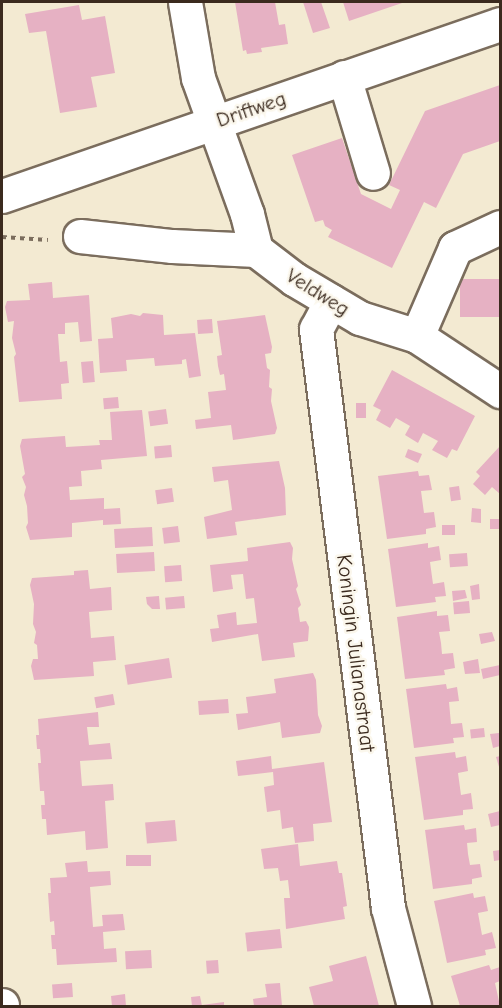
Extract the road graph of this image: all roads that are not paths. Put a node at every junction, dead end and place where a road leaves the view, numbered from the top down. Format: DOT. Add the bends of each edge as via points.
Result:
graph roads {
  1 [pos="185,2"];
  2 [pos="501,24"];
  3 [pos="344,77"];
  4 [pos="212,122"];
  5 [pos="373,173"];
  6 [pos="2,196"];
  7 [pos="501,227"];
  8 [pos="80,236"];
  9 [pos="256,250"];
  10 [pos="331,301"];
  11 [pos="417,336"];
  12 [pos="501,391"];
  13 [pos="414,1006"];
  1 -- 4 [label="street" via="198,78"];
  2 -- 3 [label="street, Driftweg"];
  3 -- 4 [label="street, Driftweg"];
  3 -- 5 [label="street"];
  4 -- 6 [label="street, Driftweg"];
  4 -- 9 [label="street" via="247,213"];
  7 -- 11 [label="street" via="455,248"];
  8 -- 9 [label="street"];
  9 -- 10 [label="street, Veldweg"];
  10 -- 11 [label="street, Veldweg" via="360,318"];
  10 -- 13 [label="street, Koningin Julianastraat" via="316,329 388,908"];
  11 -- 12 [label="street, Veldweg"];
}
